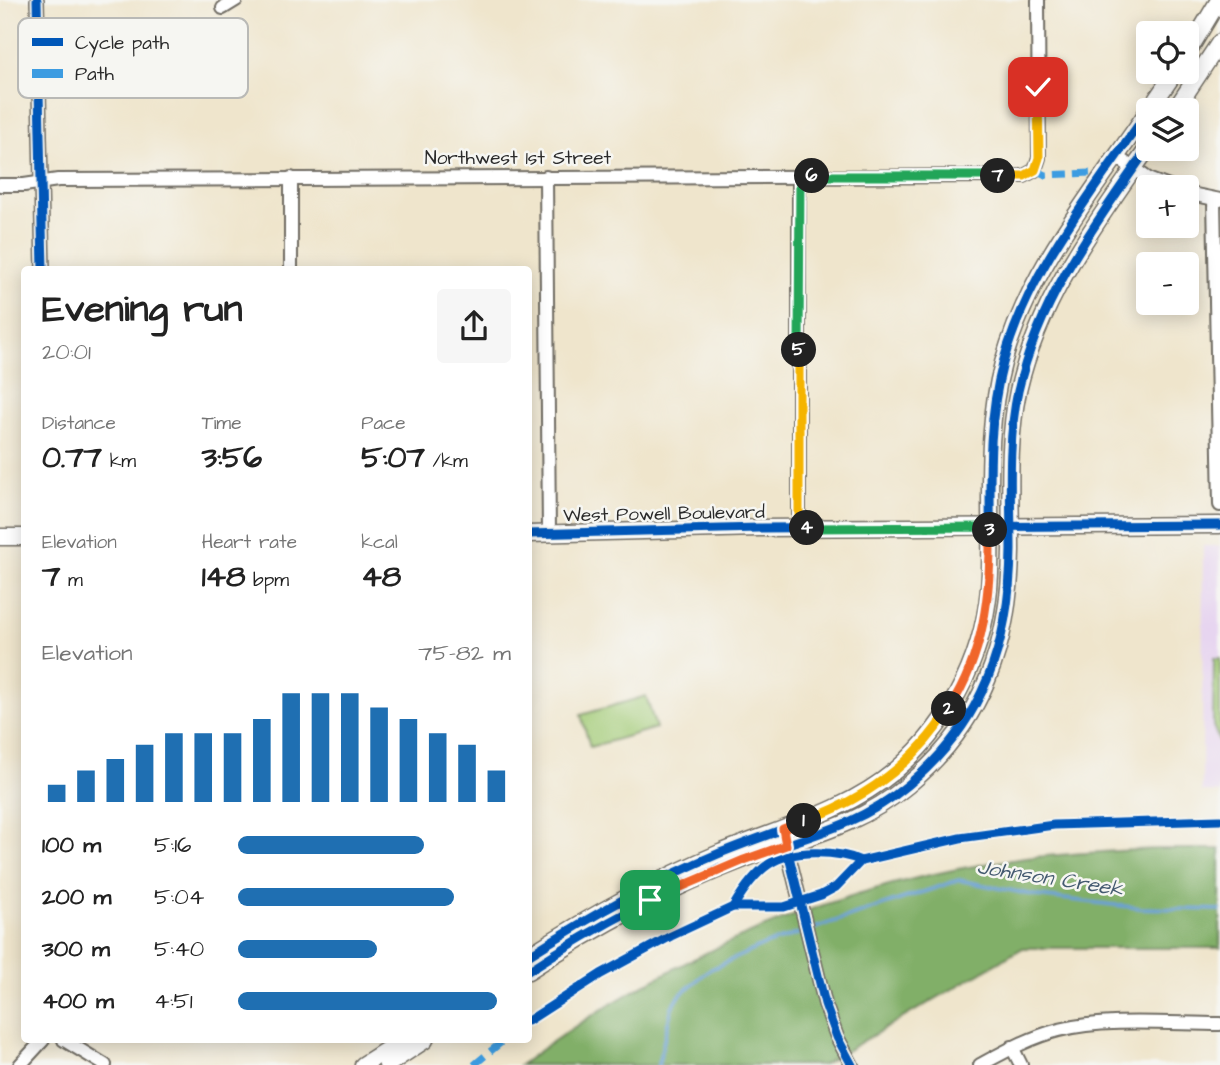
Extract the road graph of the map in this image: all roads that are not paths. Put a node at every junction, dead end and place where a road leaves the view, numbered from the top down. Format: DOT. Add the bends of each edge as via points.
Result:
graph roads {
  1 [pos="37,0"];
  2 [pos="236,0"];
  3 [pos="1038,0"];
  4 [pos="1219,0"];
  5 [pos="223,8"];
  6 [pos="1215,17"];
  7 [pos="37,18"];
  8 [pos="1199,38"];
  9 [pos="1220,42"];
  10 [pos="39,98"];
  11 [pos="1183,98"];
  12 [pos="1136,129"];
  13 [pos="1117,157"];
  14 [pos="1139,161"];
  15 [pos="1133,170"];
  16 [pos="1144,175"];
  17 [pos="800,176"];
  18 [pos="546,177"];
  19 [pos="291,178"];
  20 [pos="41,180"];
  21 [pos="0,185"];
  22 [pos="1199,196"];
  23 [pos="1217,200"];
  24 [pos="43,266"];
  25 [pos="291,266"];
  26 [pos="1220,505"];
  27 [pos="1220,525"];
  28 [pos="1010,526"];
  29 [pos="989,527"];
  30 [pos="799,528"];
  31 [pos="532,534"];
  32 [pos="549,534"];
  33 [pos="0,537"];
  34 [pos="21,537"];
  35 [pos="785,837"];
  36 [pos="532,954"];
  37 [pos="532,969"];
  38 [pos="1220,1024"];
  39 [pos="40,1043"];
  40 [pos="69,1043"];
  41 [pos="397,1043"];
  42 [pos="420,1043"];
  43 [pos="1012,1048"];
  44 [pos="20,1065"];
  45 [pos="105,1065"];
  46 [pos="362,1065"];
  47 [pos="387,1065"];
  48 [pos="852,1065"];
  49 [pos="980,1065"];
  50 [pos="1020,1065"];
  1 -- 7 [label="street"];
  2 -- 5 [label="street"];
  3 -- 17 [label="street, Northwest 1st Street" via="1039,158 1035,170 1024,176"];
  4 -- 6 [label="main road"];
  6 -- 8 [label="main road"];
  9 -- 11 [label="main road"];
  10 -- 20 [label="street"];
  12 -- 13 [label="main road"];
  13 -- 15 [label="street"];
  13 -- 29 [label="main road" via="1042,269 1013,331 993,413"];
  14 -- 15 [label="main road"];
  15 -- 16 [label="street"];
  15 -- 28 [label="main road" via="1062,278 1028,356 1014,418"];
  17 -- 18 [label="street, Northwest 1st Street"];
  17 -- 30 [label="street"];
  18 -- 19 [label="street, Northwest 1st Street"];
  18 -- 32 [label="street"];
  19 -- 20 [label="street, Northwest 1st Street"];
  19 -- 25 [label="street"];
  20 -- 21 [label="street, Northwest 1st Street"];
  20 -- 24 [label="street"];
  22 -- 23 [label="street"];
  23 -- 26 [label="street"];
  27 -- 28 [label="main road, West Powell Boulevard"];
  28 -- 29 [label="main road, West Powell Boulevard"];
  28 -- 35 [label="main road" via="1009,590 1000,647 963,724 935,759 890,800 838,828"];
  29 -- 30 [label="main road, West Powell Boulevard"];
  29 -- 35 [label="main road" via="990,576 983,626 965,681 943,719 922,745 879,783"];
  30 -- 32 [label="main road, West Powell Boulevard"];
  31 -- 32 [label="main road, West Powell Boulevard"];
  33 -- 34 [label="main road"];
  35 -- 36 [label="main road" via="721,853 581,923"];
  35 -- 37 [label="main road" via="744,860 650,900"];
  35 -- 48 [label="street" via="831,1023"];
  38 -- 43 [label="street" via="1101,1023 1055,1031"];
  39 -- 44 [label="street"];
  40 -- 45 [label="street"];
  41 -- 46 [label="main road"];
  42 -- 47 [label="main road"];
  43 -- 49 [label="street"];
  43 -- 50 [label="street"];
}
